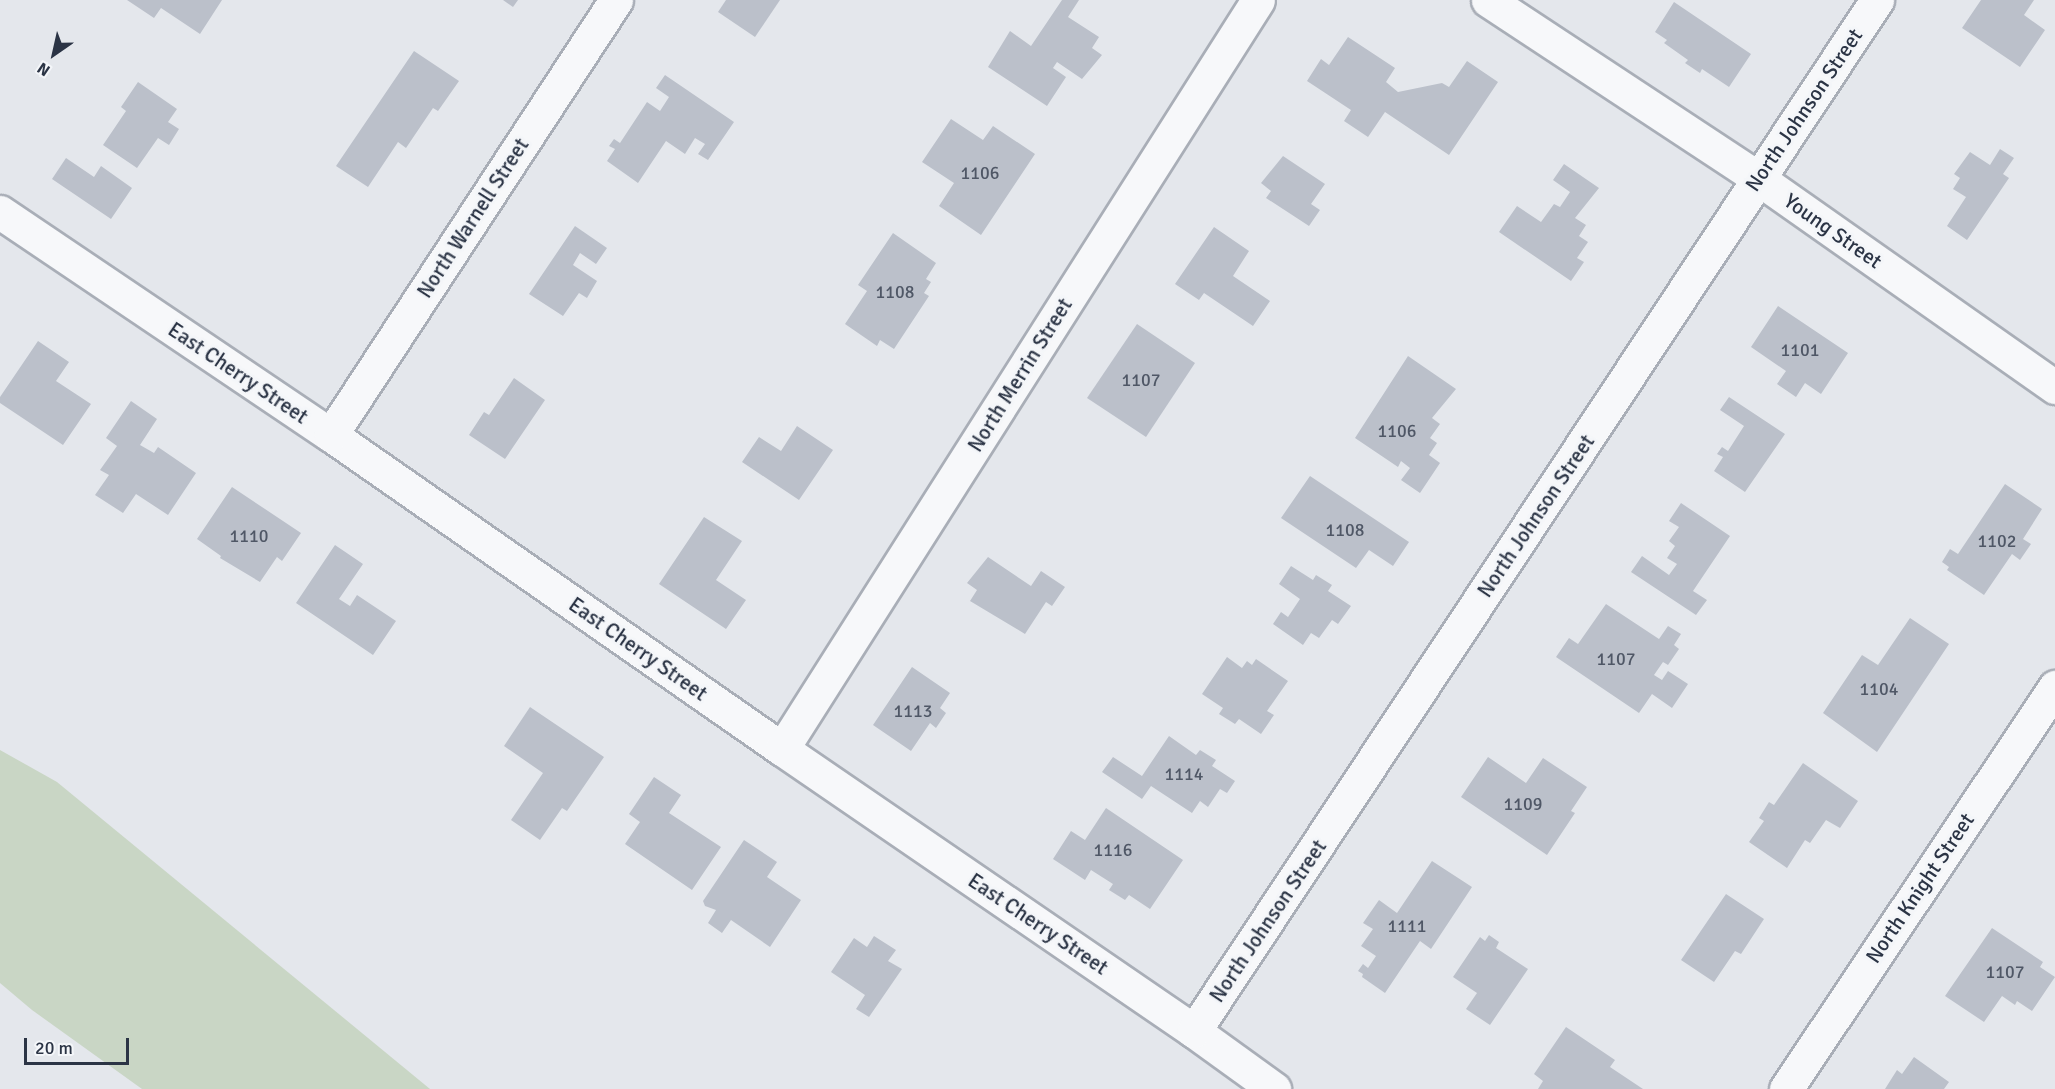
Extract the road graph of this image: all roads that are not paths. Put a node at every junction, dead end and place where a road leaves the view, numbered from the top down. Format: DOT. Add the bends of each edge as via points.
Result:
graph roads {
  1 [pos="616,0"];
  2 [pos="1258,0"];
  3 [pos="1488,0"];
  4 [pos="1877,0"];
  5 [pos="1759,179"];
  6 [pos="0,212"];
  7 [pos="2055,387"];
  8 [pos="331,435"];
  9 [pos="2055,687"];
  10 [pos="782,749"];
  11 [pos="1194,1031"];
  12 [pos="1274,1089"];
  13 [pos="1786,1089"];
  1 -- 8 [label="street, North Warnell Street"];
  2 -- 10 [label="street, North Merrin Street"];
  3 -- 5 [label="street, Young Street"];
  4 -- 5 [label="street, North Johnson Street"];
  5 -- 7 [label="street, Young Street"];
  5 -- 11 [label="street, North Johnson Street"];
  6 -- 8 [label="street, East Cherry Street"];
  8 -- 10 [label="street, East Cherry Street"];
  9 -- 13 [label="street, North Knight Street"];
  10 -- 11 [label="street, East Cherry Street"];
  11 -- 12 [label="street, East Cherry Street"];
}
